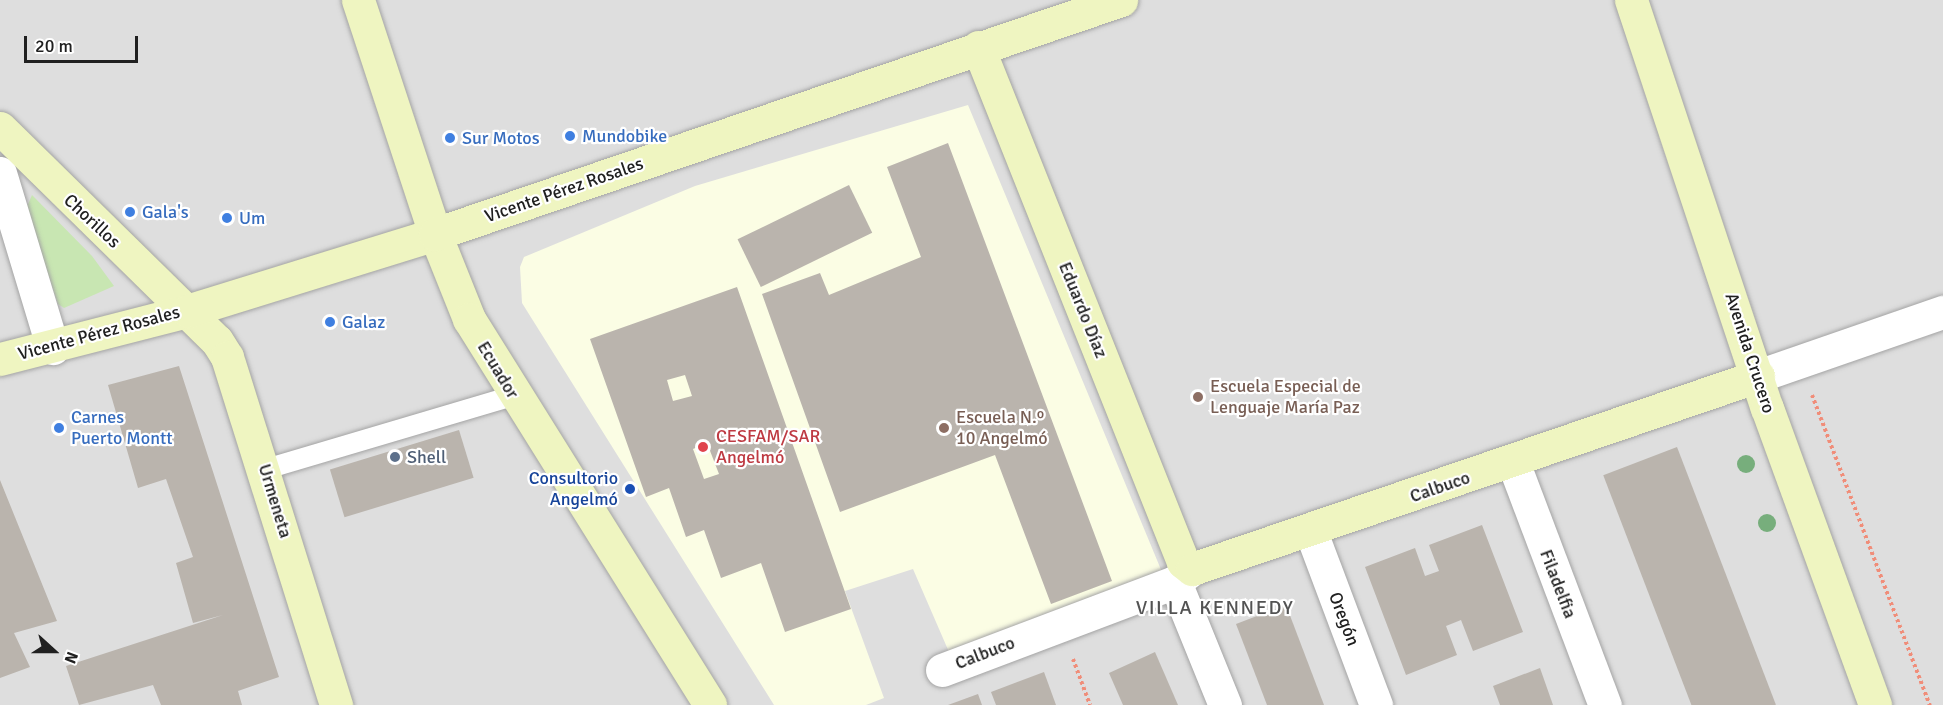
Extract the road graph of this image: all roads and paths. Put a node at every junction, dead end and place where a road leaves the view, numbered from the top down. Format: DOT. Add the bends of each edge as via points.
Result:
graph roads {
  1 [pos="358,0"];
  2 [pos="1121,0"];
  3 [pos="1631,0"];
  4 [pos="978,47"];
  5 [pos="0,128"];
  6 [pos="0,173"];
  7 [pos="435,234"];
  8 [pos="187,311"];
  9 [pos="1943,312"];
  10 [pos="52,348"];
  11 [pos="0,359"];
  12 [pos="1758,376"];
  13 [pos="1811,392"];
  14 [pos="513,396"];
  15 [pos="1512,462"];
  16 [pos="266,469"];
  17 [pos="1311,532"];
  18 [pos="1184,575"];
  19 [pos="1060,625"];
  20 [pos="942,670"];
  21 [pos="336,705"];
  22 [pos="710,705"];
  23 [pos="1090,705"];
  24 [pos="1225,705"];
  25 [pos="1376,705"];
  26 [pos="1605,705"];
  27 [pos="1875,705"];
  28 [pos="1930,705"];
  1 -- 7 [label="main road, Ecuador"];
  2 -- 4 [label="main road, Vicente Pérez Rosales"];
  3 -- 12 [label="main road, Avenida Crucero"];
  4 -- 7 [label="main road, Vicente Pérez Rosales"];
  4 -- 18 [label="main road, Eduardo Díaz" via="1183,562"];
  5 -- 8 [label="main road, Chorillos"];
  6 -- 10 [label="street"];
  7 -- 8 [label="main road, Vicente Pérez Rosales"];
  7 -- 14 [label="main road, Ecuador" via="469,319"];
  8 -- 10 [label="main road, Vicente Pérez Rosales"];
  8 -- 16 [label="main road, Urmeneta" via="227,357"];
  9 -- 12 [label="street, Calbuco"];
  10 -- 11 [label="main road, Vicente Pérez Rosales"];
  12 -- 15 [label="main road, Calbuco"];
  12 -- 27 [label="main road, Avenida Crucero"];
  13 -- 28 [label="path"];
  14 -- 16 [label="lane"];
  14 -- 22 [label="main road, Ecuador"];
  15 -- 17 [label="main road, Calbuco"];
  15 -- 26 [label="street, Filadelfia"];
  16 -- 21 [label="main road, Urmeneta"];
  17 -- 18 [label="main road, Calbuco"];
  17 -- 25 [label="street, Oregón"];
  18 -- 19 [label="street, Calbuco"];
  18 -- 24 [label="street, Eduardo Díaz"];
  19 -- 20 [label="street, Calbuco"];
  19 -- 23 [label="path"];
}
